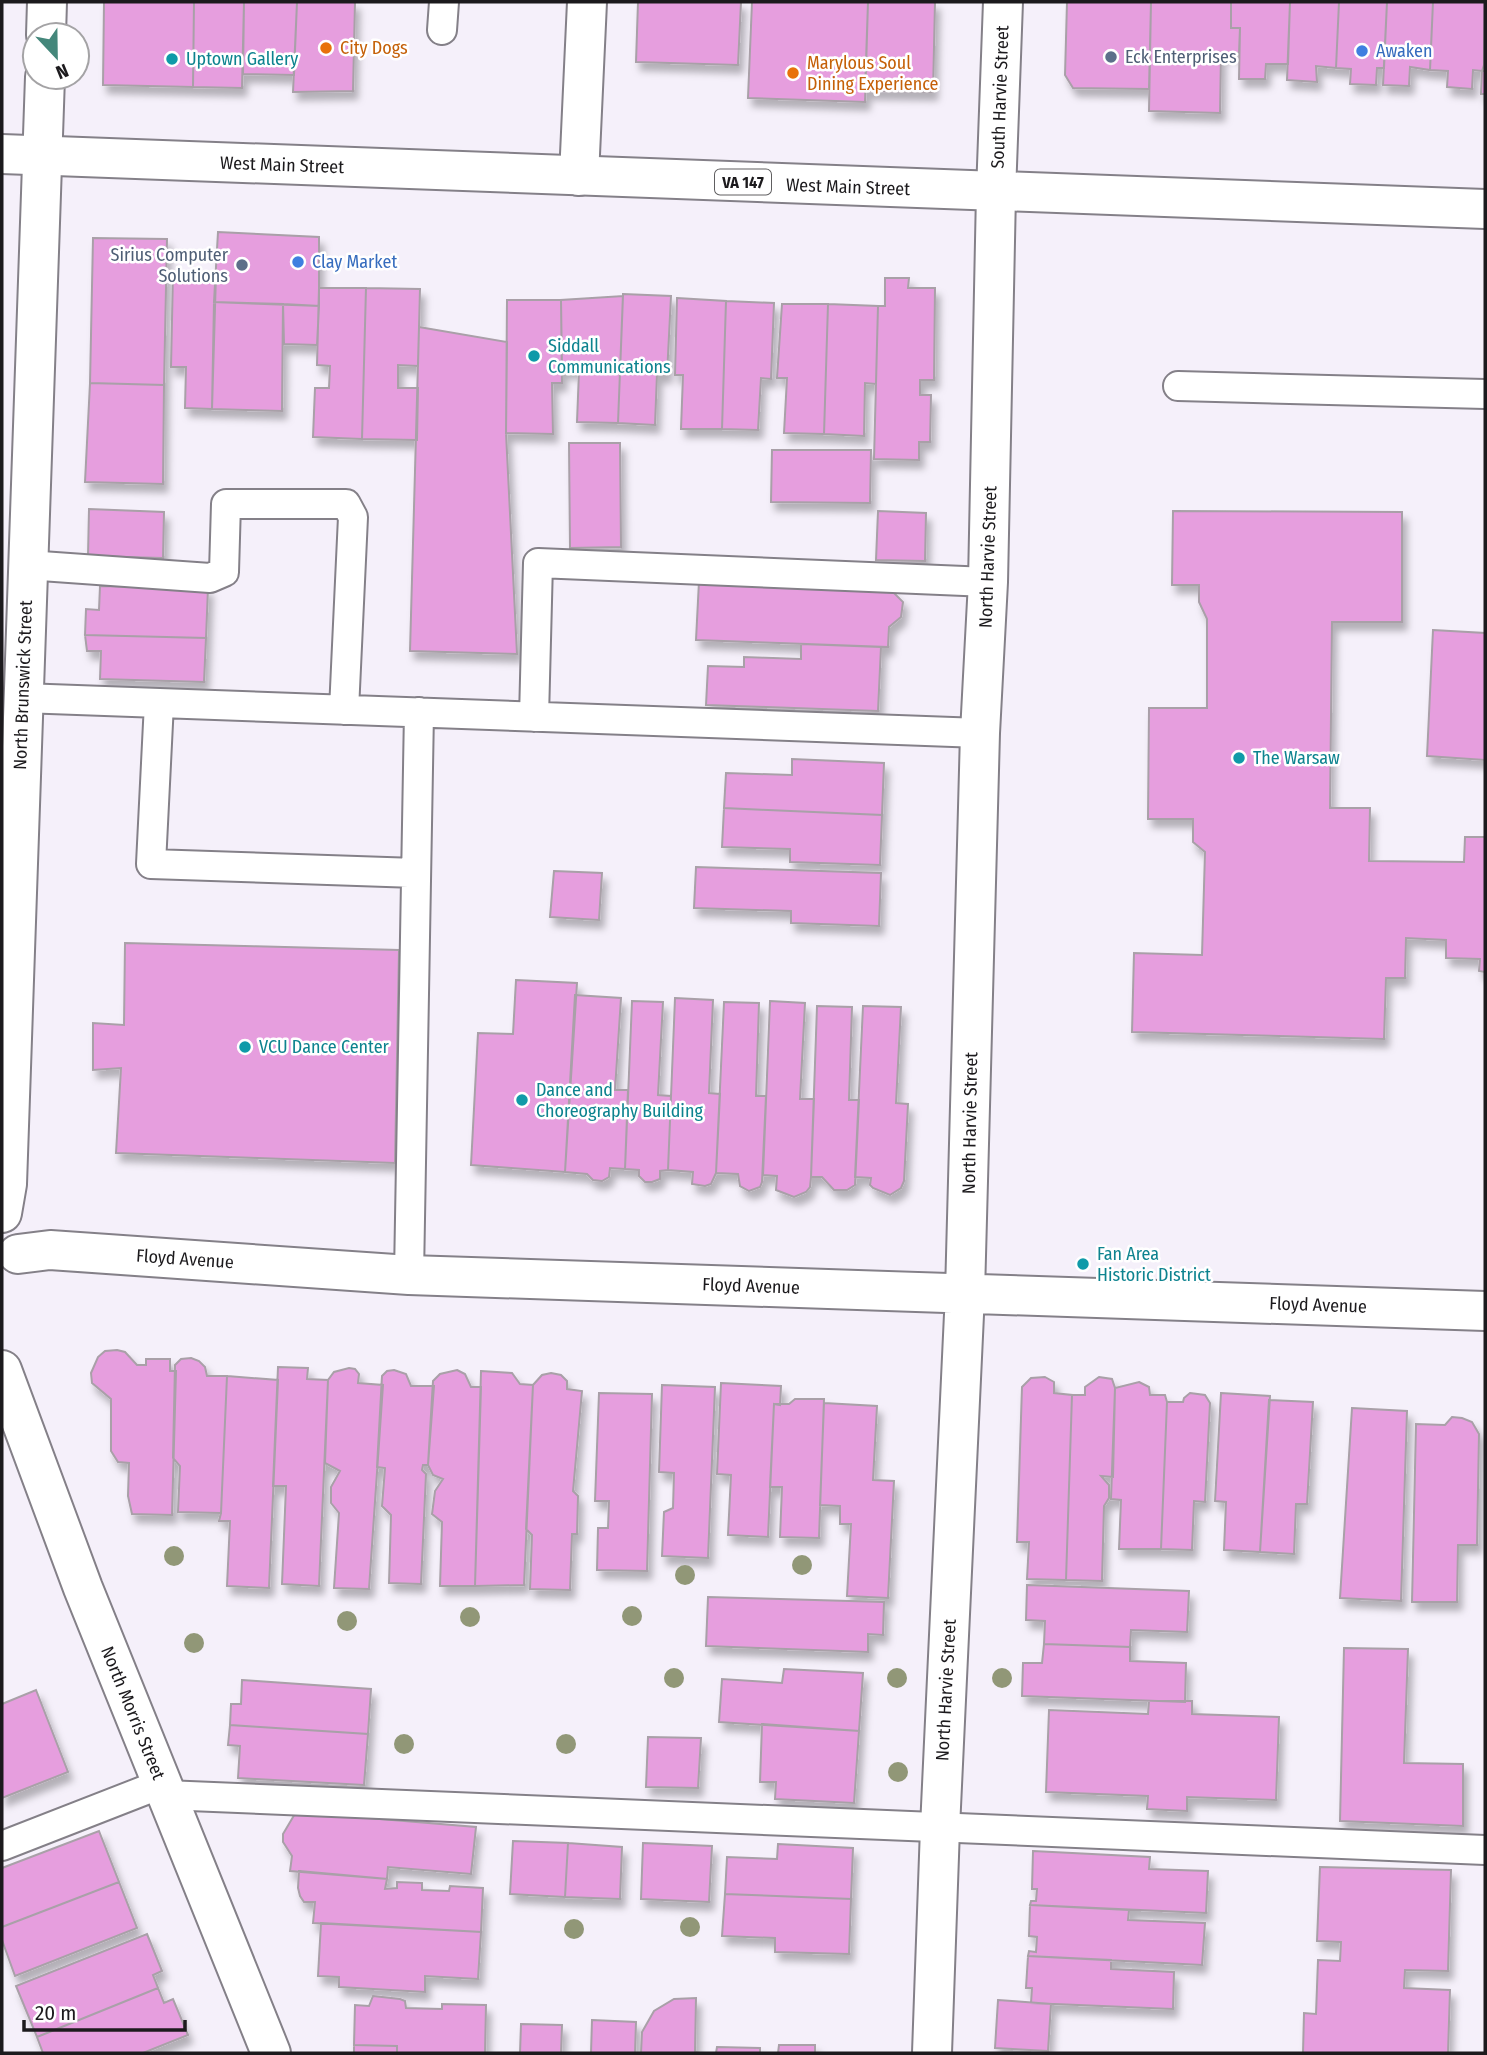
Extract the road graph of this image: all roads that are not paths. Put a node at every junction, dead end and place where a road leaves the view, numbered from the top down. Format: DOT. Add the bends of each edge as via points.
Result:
graph roads {
  1 [pos="47,2"];
  2 [pos="444,2"];
  3 [pos="587,2"];
  4 [pos="1003,2"];
  5 [pos="46,21"];
  6 [pos="442,30"];
  7 [pos="44,91"];
  8 [pos="2,155"];
  9 [pos="42,156"];
  10 [pos="579,176"];
  11 [pos="996,193"];
  12 [pos="1485,209"];
  13 [pos="1178,386"];
  14 [pos="1485,394"];
  15 [pos="27,565"];
  16 [pos="988,582"];
  17 [pos="22,698"];
  18 [pos="159,703"];
  19 [pos="344,710"];
  20 [pos="419,712"];
  21 [pos="534,717"];
  22 [pos="980,733"];
  23 [pos="416,873"];
  24 [pos="2,1213"];
  25 [pos="7,1252"];
  26 [pos="409,1275"];
  27 [pos="965,1293"];
  28 [pos="1485,1311"];
  29 [pos="2,1370"];
  30 [pos="163,1789"];
  31 [pos="940,1828"];
  32 [pos="2,1846"];
  33 [pos="1485,1850"];
  34 [pos="271,2053"];
  35 [pos="932,2053"];
  1 -- 5 [label="street"];
  2 -- 6 [label="lane"];
  3 -- 10 [label="street"];
  4 -- 11 [label="street, South Harvie Street"];
  7 -- 9 [label="street, North Brunswick Street"];
  8 -- 9 [label="street, West Main Street / VA 147"];
  9 -- 10 [label="street, West Main Street / VA 147"];
  9 -- 15 [label="street, North Brunswick Street"];
  10 -- 11 [label="street, West Main Street / VA 147"];
  11 -- 12 [label="street, West Main Street / VA 147"];
  11 -- 16 [label="street, North Harvie Street"];
  13 -- 14 [label="lane"];
  15 -- 17 [label="street, North Brunswick Street"];
  15 -- 19 [label="lane" via="210,578 224,572 226,504 346,504 354,517"];
  16 -- 21 [label="lane" via="538,562"];
  16 -- 22 [label="street, North Harvie Street"];
  17 -- 18 [label="lane"];
  17 -- 24 [label="street, North Brunswick Street" via="7,1184"];
  18 -- 19 [label="lane"];
  18 -- 23 [label="lane" via="151,864"];
  19 -- 20 [label="lane"];
  20 -- 21 [label="lane"];
  20 -- 23 [label="lane"];
  21 -- 22 [label="lane"];
  22 -- 27 [label="street, North Harvie Street"];
  23 -- 26 [label="lane"];
  25 -- 26 [label="street, Floyd Avenue" via="50,1250"];
  26 -- 27 [label="street, Floyd Avenue"];
  27 -- 28 [label="street, Floyd Avenue"];
  27 -- 31 [label="street, North Harvie Street"];
  29 -- 30 [label="street, North Morris Street"];
  30 -- 31 [label="lane"];
  30 -- 32 [label="lane"];
  30 -- 34 [label="street, North Morris Street"];
  31 -- 33 [label="lane"];
  31 -- 35 [label="street, North Harvie Street"];
}
